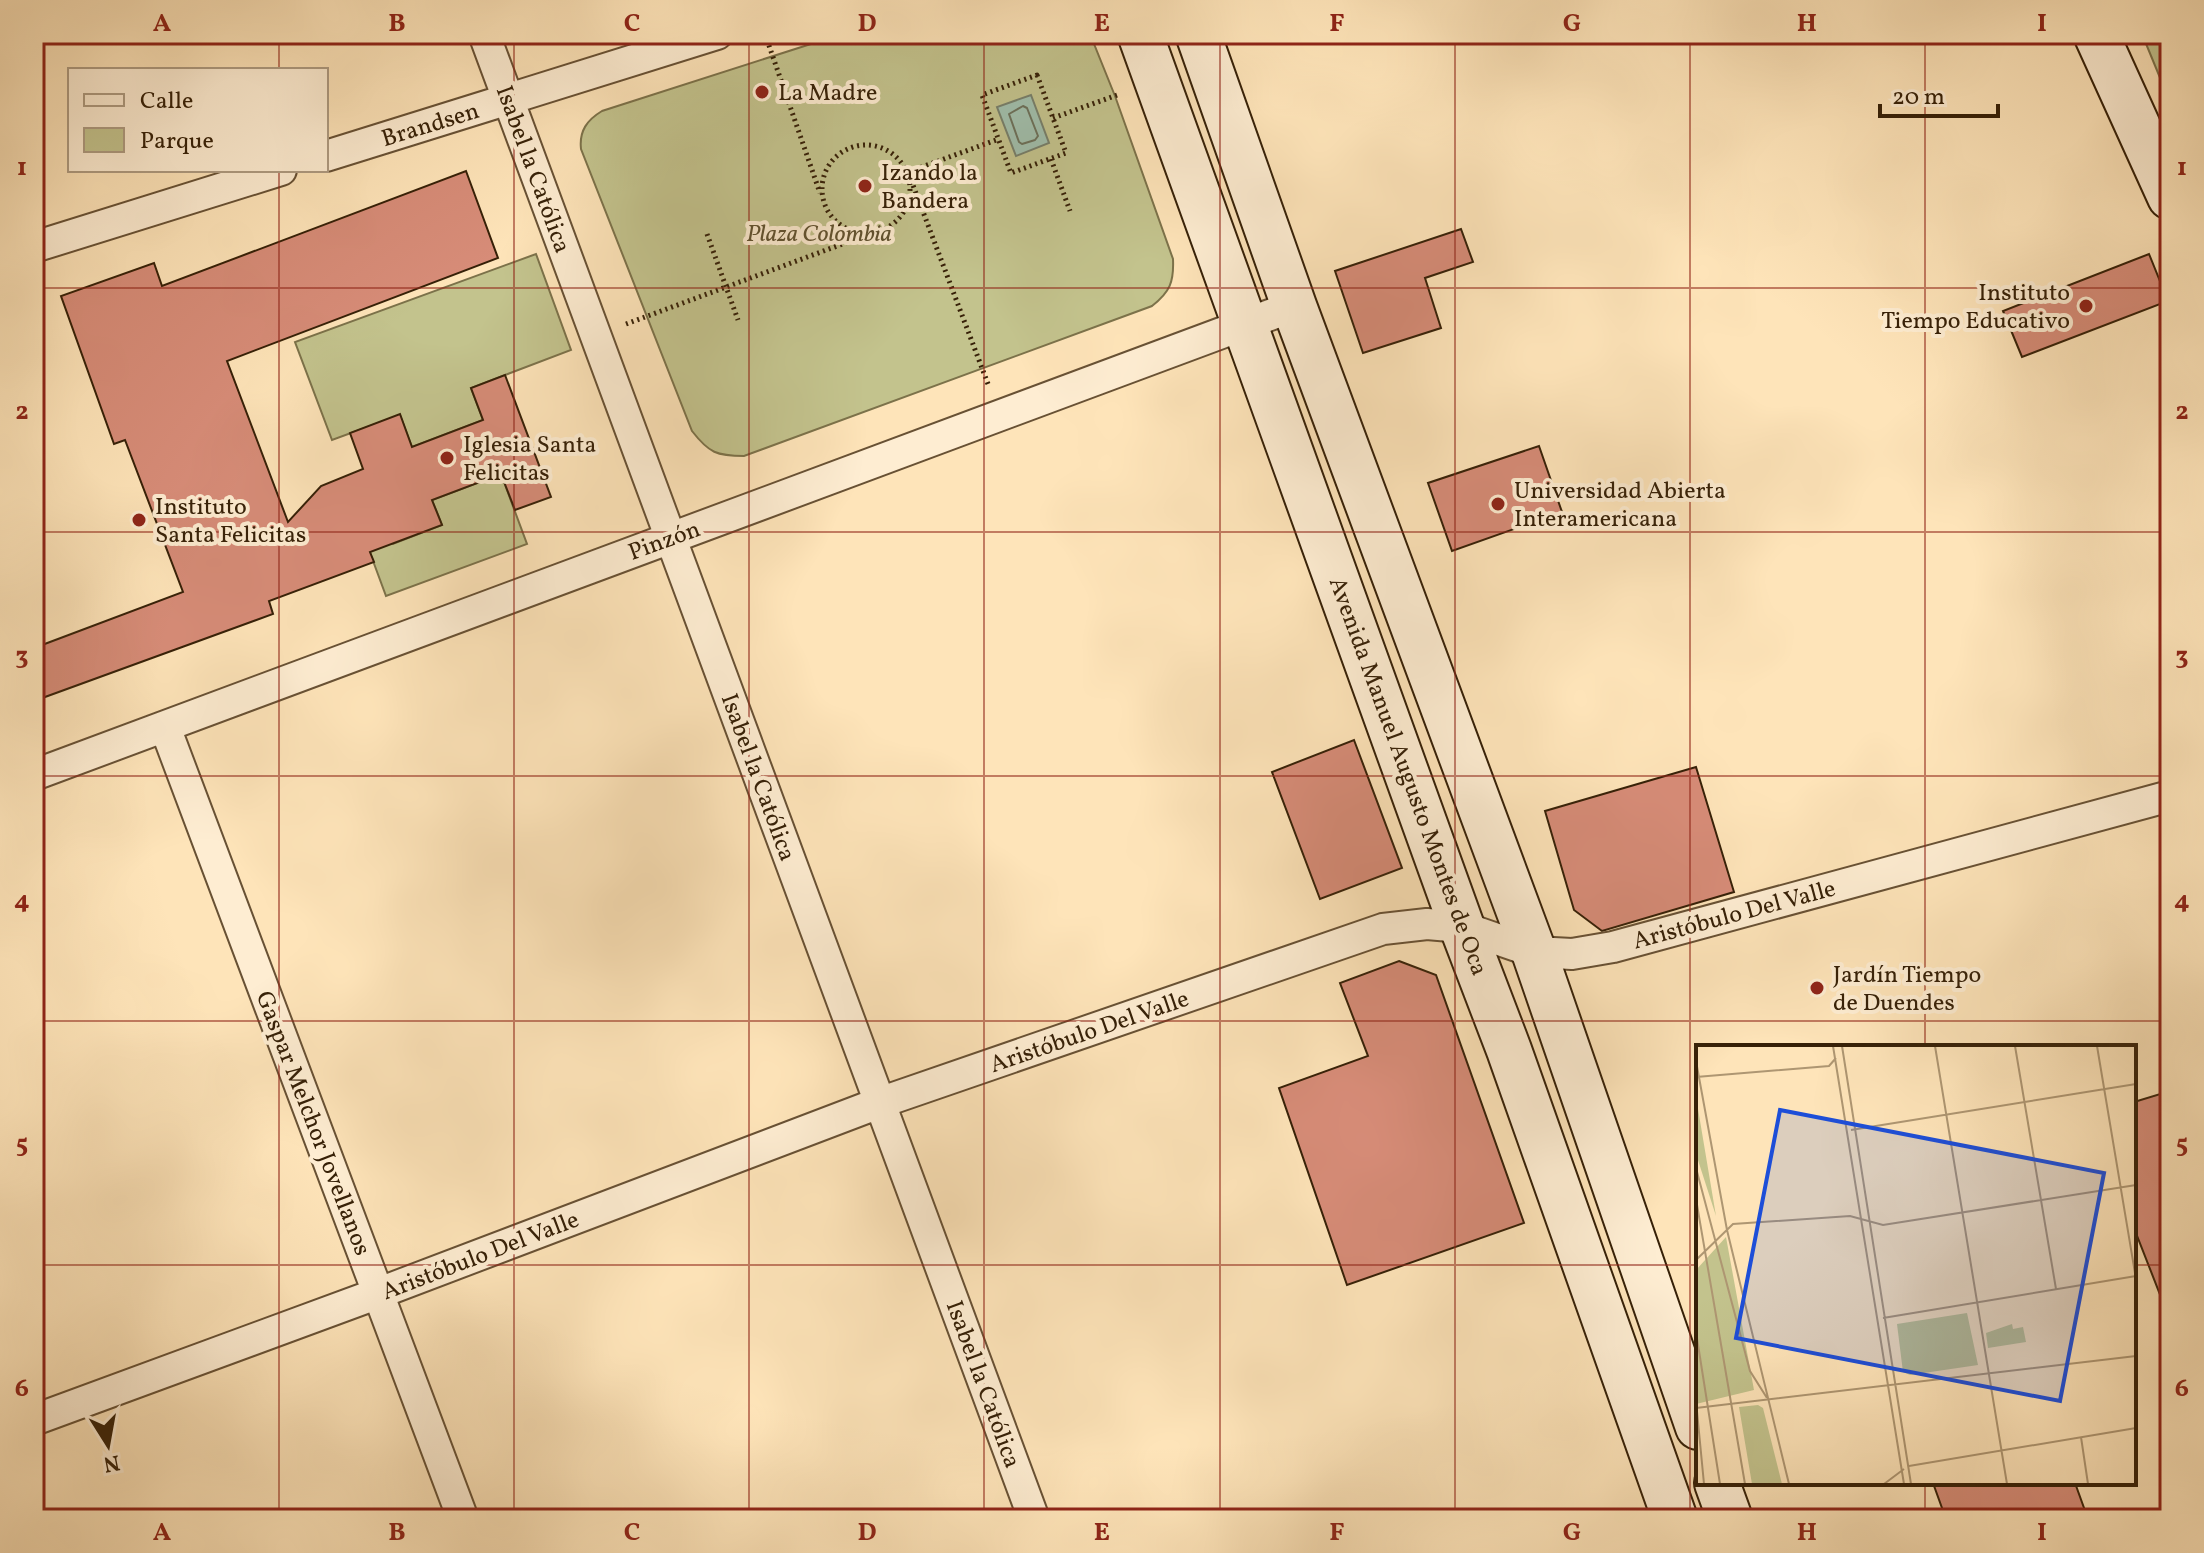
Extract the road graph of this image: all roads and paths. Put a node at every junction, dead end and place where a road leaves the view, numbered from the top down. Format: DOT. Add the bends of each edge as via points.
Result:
graph roads {
  1 [pos="484,34"];
  2 [pos="717,34"];
  3 [pos="765,34"];
  4 [pos="1140,34"];
  5 [pos="1198,34"];
  6 [pos="2096,34"];
  7 [pos="1157,82"];
  8 [pos="509,100"];
  9 [pos="1053,118"];
  10 [pos="999,139"];
  11 [pos="328,155"];
  12 [pos="1051,159"];
  13 [pos="275,172"];
  14 [pos="908,172"];
  15 [pos="2170,197"];
  16 [pos="824,206"];
  17 [pos="1070,211"];
  18 [pos="875,232"];
  19 [pos="707,234"];
  20 [pos="34,247"];
  21 [pos="726,287"];
  22 [pos="1294,306"];
  23 [pos="738,320"];
  24 [pos="1246,323"];
  25 [pos="595,335"];
  26 [pos="1000,415"];
  27 [pos="671,538"];
  28 [pos="165,727"];
  29 [pos="34,775"];
  30 [pos="2170,796"];
  31 [pos="1462,927"];
  32 [pos="1534,952"];
  33 [pos="879,1103"];
  34 [pos="379,1293"];
  35 [pos="34,1420"];
  36 [pos="1696,1421"];
  37 [pos="1724,1502"];
  38 [pos="463,1519"];
  39 [pos="1034,1519"];
  40 [pos="1676,1519"];
  1 -- 8 [label="street, Isabel la Católica"];
  2 -- 8 [label="street, Brandsen"];
  3 -- 16 [label="path"];
  4 -- 7 [label="main road, Avenida Manuel Augusto Montes de Oca"];
  5 -- 22 [label="main road"];
  6 -- 15 [label="main road"];
  7 -- 9 [label="path"];
  7 -- 24 [label="main road, Avenida Manuel Augusto Montes de Oca"];
  8 -- 11 [label="street, Brandsen"];
  8 -- 25 [label="street, Isabel la Católica"];
  9 -- 10 [label="path" via="1037,75 982,95"];
  9 -- 12 [label="path" via="1066,153"];
  10 -- 12 [label="path" via="1011,173"];
  10 -- 14 [label="path"];
  12 -- 17 [label="path"];
  13 -- 20 [label="street"];
  14 -- 16 [label="path" via="888,150 857,145 831,161 821,190"];
  14 -- 18 [label="path" via="909,203 901,217"];
  14 -- 26 [label="path"];
  16 -- 18 [label="path" via="845,228"];
  18 -- 21 [label="path"];
  19 -- 21 [label="path"];
  21 -- 23 [label="path"];
  21 -- 25 [label="path"];
  22 -- 24 [label="street, Pinzón"];
  22 -- 32 [label="main road"];
  24 -- 26 [label="street, Pinzón"];
  24 -- 31 [label="main road, Avenida Manuel Augusto Montes de Oca"];
  25 -- 27 [label="street, Isabel la Católica"];
  26 -- 27 [label="street, Pinzón"];
  27 -- 28 [label="street, Pinzón"];
  27 -- 33 [label="street, Isabel la Católica"];
  28 -- 29 [label="street, Pinzón"];
  28 -- 34 [label="street, Gaspar Melchor Jovellanos"];
  30 -- 32 [label="street, Aristóbulo Del Valle" via="1613,947 1572,954"];
  31 -- 32 [label="street, Aristóbulo Del Valle"];
  31 -- 33 [label="street, Aristóbulo Del Valle" via="1383,929"];
  31 -- 40 [label="main road, Avenida Manuel Augusto Montes de Oca"];
  32 -- 36 [label="main road"];
  33 -- 34 [label="street, Aristóbulo Del Valle"];
  33 -- 39 [label="street, Isabel la Católica"];
  34 -- 35 [label="street, Aristóbulo Del Valle"];
  34 -- 38 [label="street, Gaspar Melchor Jovellanos"];
  37 -- 40 [label="street"];
}
